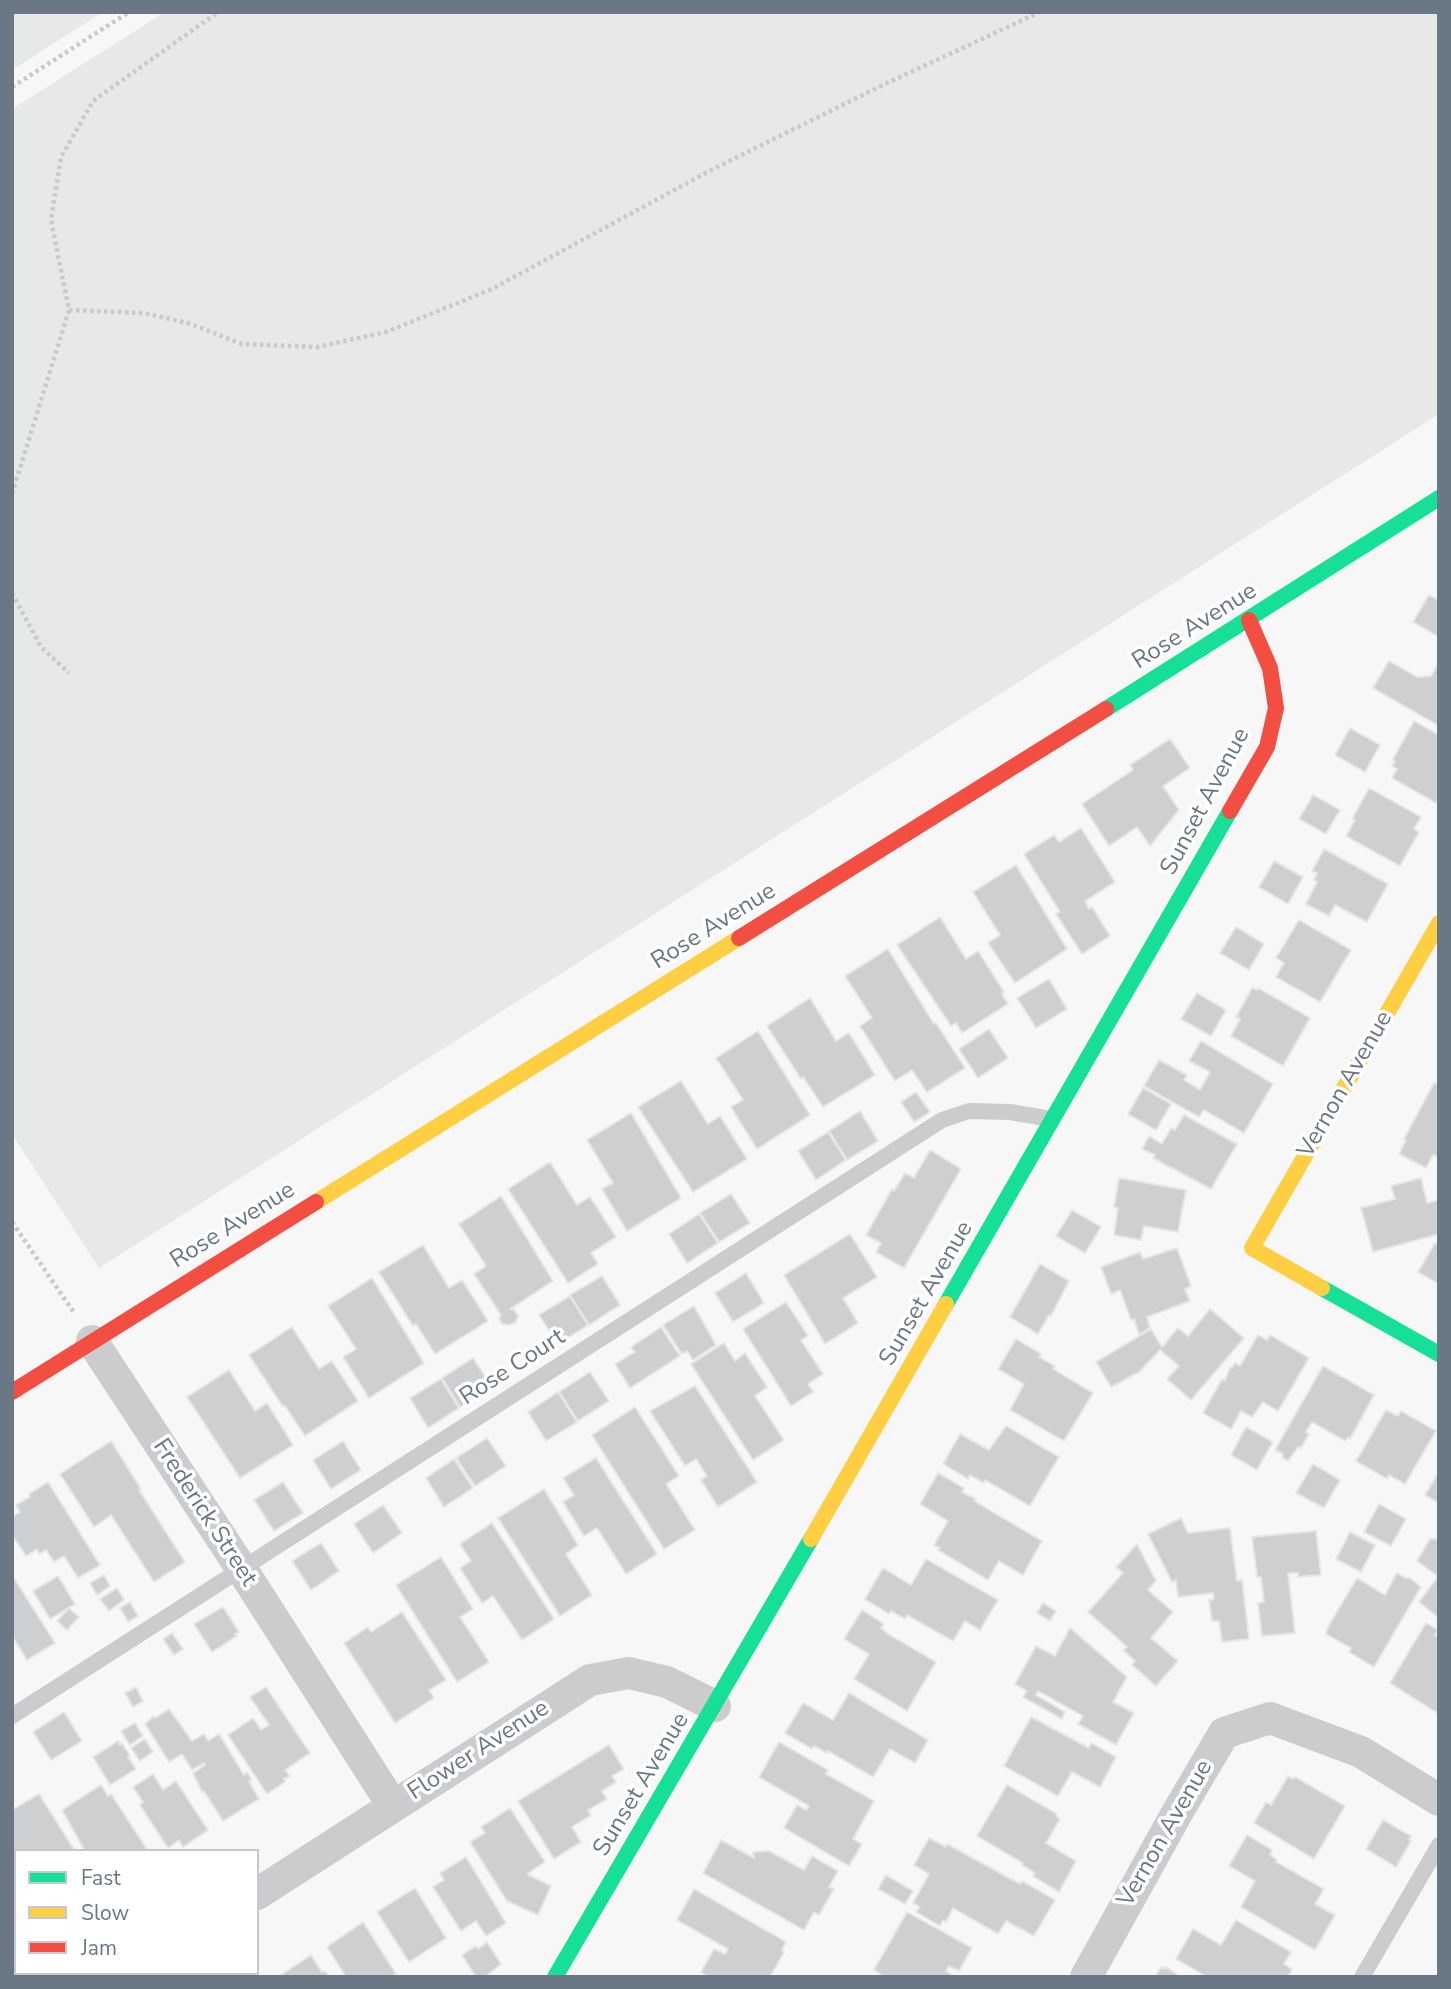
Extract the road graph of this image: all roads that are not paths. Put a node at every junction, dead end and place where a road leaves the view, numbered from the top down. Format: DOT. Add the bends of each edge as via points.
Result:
graph roads {
  1 [pos="1439,498"];
  2 [pos="1249,620"];
  3 [pos="1439,923"];
  4 [pos="1054,1120"];
  5 [pos="92,1341"];
  6 [pos="1439,1354"];
  7 [pos="12,1392"];
  8 [pos="241,1568"];
  9 [pos="715,1706"];
  10 [pos="12,1716"];
  11 [pos="1439,1800"];
  12 [pos="393,1806"];
  13 [pos="1439,1845"];
  14 [pos="259,1893"];
  15 [pos="555,1977"];
  16 [pos="1086,1977"];
  17 [pos="1362,1977"];
  1 -- 2 [label="street, Rose Avenue"];
  2 -- 4 [label="street, Sunset Avenue" via="1269,668 1276,708 1267,747"];
  2 -- 5 [label="street, Rose Avenue"];
  3 -- 6 [label="street, Vernon Avenue" via="1252,1248"];
  4 -- 8 [label="lane, Rose Court" via="969,1111 942,1120"];
  4 -- 9 [label="street, Sunset Avenue"];
  5 -- 7 [label="street, Rose Avenue"];
  5 -- 8 [label="street, Frederick Street"];
  8 -- 10 [label="lane, Rose Court"];
  8 -- 12 [label="street, Frederick Street"];
  9 -- 12 [label="street, Flower Avenue" via="667,1682 629,1673 590,1680"];
  9 -- 15 [label="street, Sunset Avenue"];
  11 -- 16 [label="street, Vernon Avenue" via="1361,1752 1269,1718 1224,1733"];
  12 -- 14 [label="street, Flower Avenue"];
  13 -- 17 [label="lane"];
}
